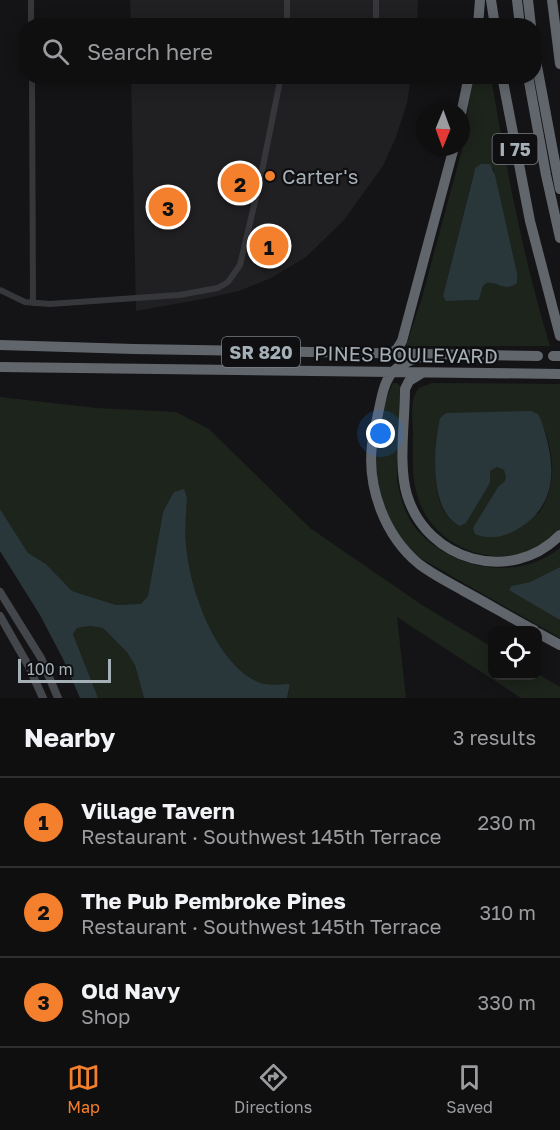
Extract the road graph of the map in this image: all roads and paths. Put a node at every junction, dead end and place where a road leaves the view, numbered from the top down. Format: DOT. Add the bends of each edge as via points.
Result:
graph roads {
  1 [pos="31,0"];
  2 [pos="287,0"];
  3 [pos="376,0"];
  4 [pos="480,0"];
  5 [pos="491,0"];
  6 [pos="517,0"];
  7 [pos="528,0"];
  8 [pos="552,0"];
  9 [pos="31,18"];
  10 [pos="287,18"];
  11 [pos="376,18"];
  12 [pos="479,18"];
  13 [pos="494,18"];
  14 [pos="519,18"];
  15 [pos="530,18"];
  16 [pos="560,64"];
  17 [pos="32,84"];
  18 [pos="279,84"];
  19 [pos="467,84"];
  20 [pos="504,84"];
  21 [pos="529,84"];
  22 [pos="540,84"];
  23 [pos="464,102"];
  24 [pos="452,156"];
  25 [pos="560,189"];
  26 [pos="560,238"];
  27 [pos="0,290"];
  28 [pos="33,303"];
  29 [pos="560,336"];
  30 [pos="0,345"];
  31 [pos="389,354"];
  32 [pos="433,354"];
  33 [pos="538,356"];
  34 [pos="0,367"];
  35 [pos="392,372"];
  36 [pos="422,373"];
  37 [pos="560,374"];
  38 [pos="560,535"];
  39 [pos="0,592"];
  40 [pos="0,616"];
  41 [pos="526,626"];
  42 [pos="542,635"];
  43 [pos="560,645"];
  44 [pos="43,698"];
  45 [pos="58,698"];
  1 -- 9 [label="street"];
  2 -- 10 [label="street"];
  3 -- 11 [label="street"];
  4 -- 12 [label="highway"];
  5 -- 13 [label="highway"];
  6 -- 14 [label="highway"];
  7 -- 15 [label="highway"];
  8 -- 16 [label="highway"];
  17 -- 28 [label="street"];
  18 -- 28 [label="street" via="240,265 228,282 203,292 116,301"];
  19 -- 23 [label="highway"];
  20 -- 29 [label="highway, I 75" via="530,221"];
  21 -- 26 [label="highway"];
  22 -- 25 [label="highway"];
  24 -- 31 [label="highway" via="402,341"];
  27 -- 28 [label="street"];
  30 -- 31 [label="highway, PINES BOULEVARD / SR 820"];
  31 -- 32 [label="highway, PINES BOULEVARD / SR 820"];
  32 -- 33 [label="highway, PINES BOULEVARD / SR 820"];
  32 -- 35 [label="highway" via="406,362"];
  34 -- 35 [label="highway, PINES BOULEVARD / SR 820"];
  35 -- 36 [label="highway, PINES BOULEVARD / SR 820"];
  35 -- 41 [label="highway" via="384,388 371,456 375,490 386,521 421,566"];
  36 -- 37 [label="highway, PINES BOULEVARD / SR 820"];
  36 -- 38 [label="highway" via="409,381 405,389 404,473 410,502 423,525 460,554 491,562 531,556"];
  39 -- 45 [label="street" via="41,658"];
  40 -- 44 [label="street"];
  42 -- 43 [label="highway"];
}
